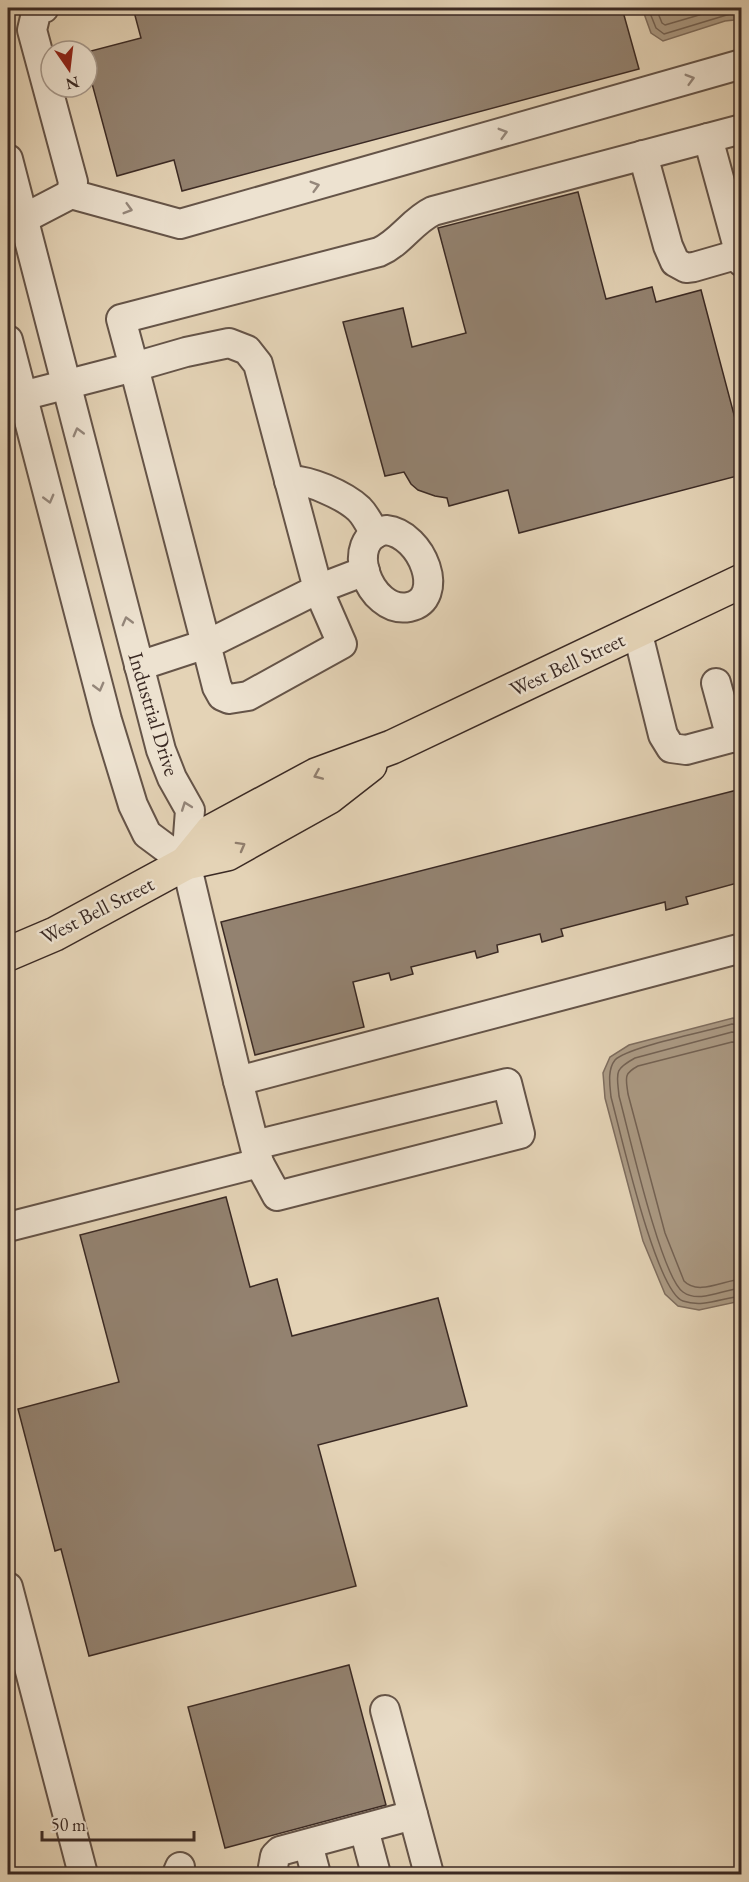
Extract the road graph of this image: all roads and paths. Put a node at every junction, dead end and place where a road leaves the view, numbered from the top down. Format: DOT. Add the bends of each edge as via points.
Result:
graph roads {
  1 [pos="44,8"];
  2 [pos="741,64"];
  3 [pos="741,129"];
  4 [pos="708,138"];
  5 [pos="643,155"];
  6 [pos="8,159"];
  7 [pos="71,194"];
  8 [pos="735,214"];
  9 [pos="23,219"];
  10 [pos="740,258"];
  11 [pos="8,340"];
  12 [pos="134,367"];
  13 [pos="66,385"];
  14 [pos="21,396"];
  15 [pos="289,481"];
  16 [pos="375,534"];
  17 [pos="365,572"];
  18 [pos="741,581"];
  19 [pos="318,589"];
  20 [pos="637,630"];
  21 [pos="206,644"];
  22 [pos="139,666"];
  23 [pos="716,683"];
  24 [pos="736,737"];
  25 [pos="186,864"];
  26 [pos="741,948"];
  27 [pos="8,954"];
  28 [pos="238,1081"];
  29 [pos="257,1154"];
  30 [pos="8,1227"];
  31 [pos="8,1587"];
  32 [pos="385,1710"];
  33 [pos="413,1815"];
  34 [pos="364,1829"];
  35 [pos="308,1844"];
  36 [pos="83,1875"];
  37 [pos="275,1875"];
  38 [pos="316,1875"];
  39 [pos="376,1875"];
  40 [pos="429,1875"];
  1 -- 7 [label="street" via="37,9 32,30 73,182"];
  7 -- 2 [label="street, one-way" via="180,224"];
  3 -- 4 [label="street"];
  4 -- 5 [label="street"];
  4 -- 8 [label="street"];
  5 -- 10 [label="street" via="675,262 686,268"];
  5 -- 12 [label="street" via="433,211 392,246 379,252 121,319"];
  6 -- 9 [label="street, Industrial Drive"];
  7 -- 9 [label="street"];
  8 -- 10 [label="street"];
  9 -- 13 [label="street, Industrial Drive"];
  11 -- 14 [label="street"];
  12 -- 13 [label="street"];
  12 -- 15 [label="street" via="229,343 247,350 258,363"];
  12 -- 21 [label="street"];
  13 -- 14 [label="street"];
  22 -- 13 [label="street, Industrial Drive, one-way"];
  14 -- 25 [label="street, one-way" via="133,805 147,834"];
  15 -- 16 [label="street" via="305,481 347,501 366,517"];
  15 -- 19 [label="street"];
  16 -- 17 [label="street" via="364,548"];
  16 -- 17 [label="street" via="392,531 417,547 425,563 427,587 415,604 398,607 377,595"];
  17 -- 19 [label="street"];
  18 -- 20 [label="main road, West Bell Street"];
  19 -- 21 [label="street"];
  19 -- 21 [label="street" via="342,644 248,696 222,696"];
  20 -- 24 [label="street" via="663,735 671,748 686,750"];
  20 -- 25 [label="main road, West Bell Street" via="392,747 316,775 212,831"];
  21 -- 22 [label="street"];
  25 -- 22 [label="street, Industrial Drive, one-way" via="190,810 161,750"];
  23 -- 24 [label="street"];
  25 -- 27 [label="main road, West Bell Street" via="55,934"];
  25 -- 28 [label="street, Industrial Drive"];
  26 -- 28 [label="street"];
  28 -- 29 [label="street, Industrial Drive"];
  29 -- 29 [label="street, Industrial Drive" via="507,1083 520,1134 277,1196"];
  29 -- 30 [label="street"];
  31 -- 36 [label="street"];
  32 -- 33 [label="street"];
  33 -- 34 [label="street"];
  33 -- 40 [label="street"];
  34 -- 35 [label="street"];
  34 -- 39 [label="street"];
  35 -- 37 [label="street" via="280,1851 275,1856"];
  35 -- 38 [label="street"];
}
